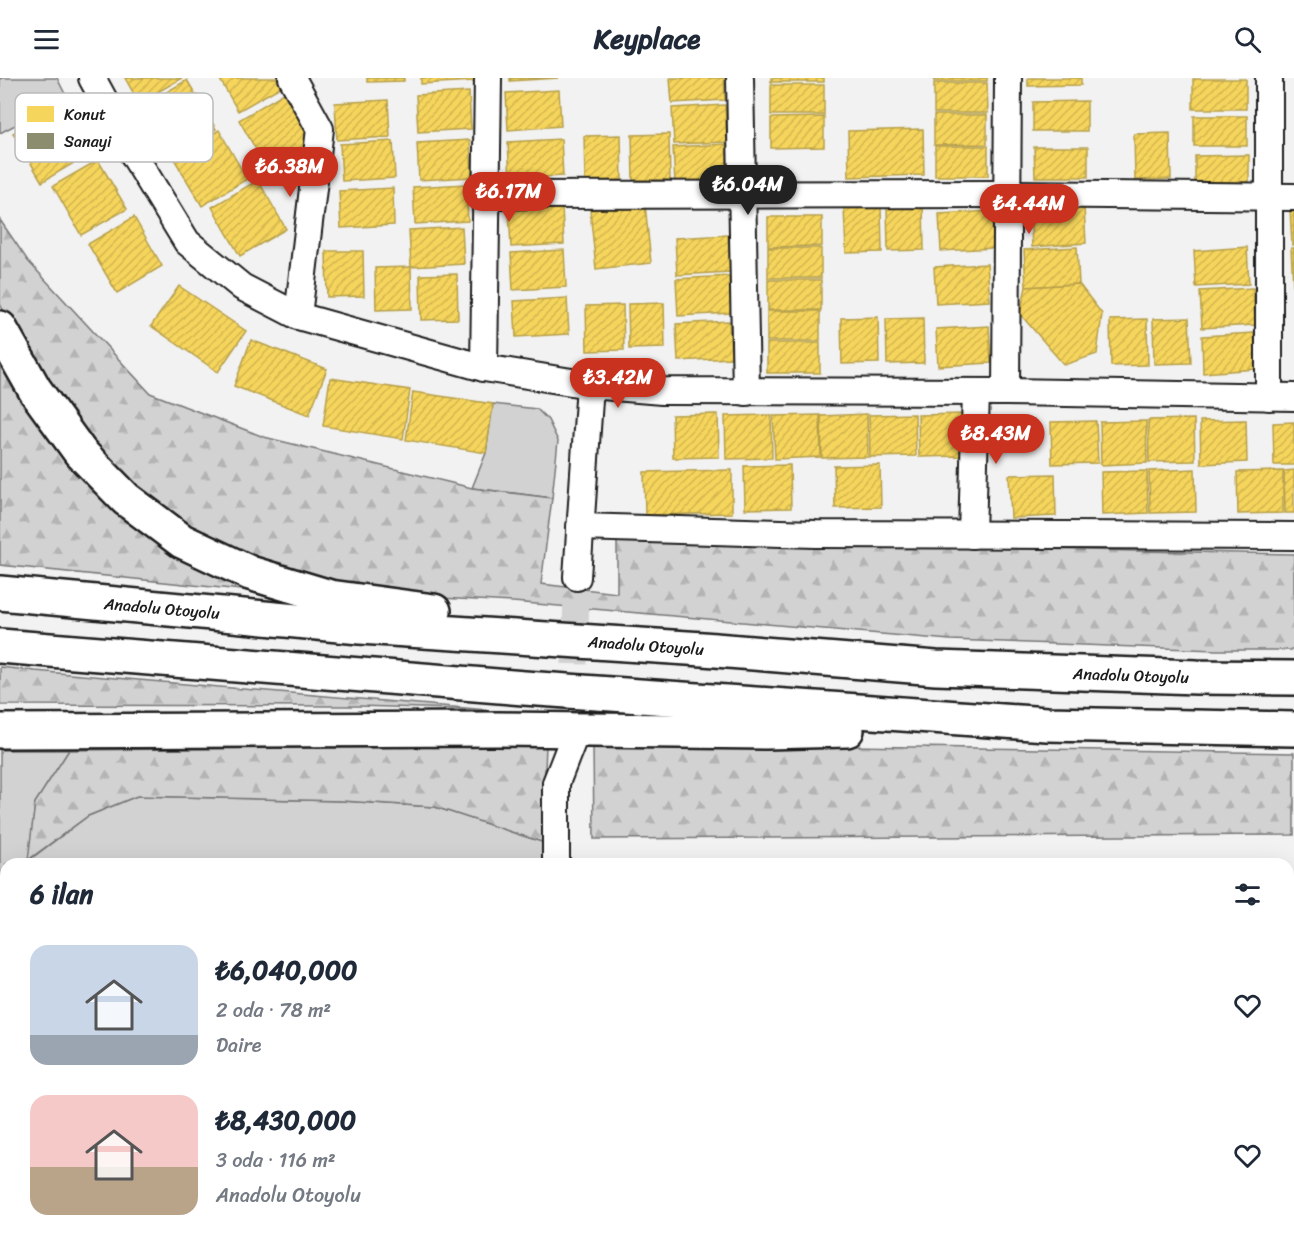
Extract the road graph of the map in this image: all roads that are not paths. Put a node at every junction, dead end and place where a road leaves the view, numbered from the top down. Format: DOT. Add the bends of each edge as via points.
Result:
graph roads {
  1 [pos="92,78"];
  2 [pos="292,78"];
  3 [pos="488,78"];
  4 [pos="740,78"];
  5 [pos="1008,78"];
  6 [pos="1269,78"];
  7 [pos="100,93"];
  8 [pos="138,162"];
  9 [pos="742,194"];
  10 [pos="1008,194"];
  11 [pos="488,195"];
  12 [pos="1268,197"];
  13 [pos="1294,197"];
  14 [pos="298,316"];
  15 [pos="0,328"];
  16 [pos="484,368"];
  17 [pos="590,385"];
  18 [pos="746,392"];
  19 [pos="976,392"];
  20 [pos="1006,392"];
  21 [pos="1282,397"];
  22 [pos="580,527"];
  23 [pos="972,535"];
  24 [pos="1294,536"];
  25 [pos="577,577"];
  26 [pos="0,593"];
  27 [pos="0,646"];
  28 [pos="703,649"];
  29 [pos="1294,678"];
  30 [pos="1047,724"];
  31 [pos="1294,729"];
  32 [pos="0,731"];
  33 [pos="556,858"];
  34 [pos="572,858"];
  1 -- 7 [label="street"];
  2 -- 14 [label="street" via="320,129"];
  3 -- 11 [label="street"];
  4 -- 9 [label="street"];
  5 -- 10 [label="street"];
  6 -- 12 [label="street"];
  8 -- 14 [label="street" via="187,242 242,287"];
  9 -- 10 [label="street"];
  9 -- 11 [label="street"];
  9 -- 18 [label="street"];
  10 -- 12 [label="street"];
  10 -- 20 [label="street"];
  11 -- 16 [label="street"];
  12 -- 13 [label="street"];
  12 -- 21 [label="street"];
  14 -- 16 [label="street"];
  15 -- 28 [label="highway" via="35,390 74,443 126,499 182,541 250,573 330,597"];
  16 -- 17 [label="street"];
  17 -- 18 [label="street"];
  17 -- 22 [label="street"];
  18 -- 19 [label="street"];
  19 -- 20 [label="street"];
  19 -- 23 [label="street"];
  20 -- 21 [label="street"];
  22 -- 23 [label="street"];
  22 -- 25 [label="street"];
  23 -- 24 [label="street"];
  26 -- 28 [label="highway, Anadolu Otoyolu" via="360,627"];
  27 -- 30 [label="highway" via="536,689"];
  28 -- 29 [label="highway, Anadolu Otoyolu" via="936,668"];
  30 -- 31 [label="highway"];
  30 -- 32 [label="highway" via="765,732"];
  33 -- 34 [label="street" via="556,783 572,742"];
}
